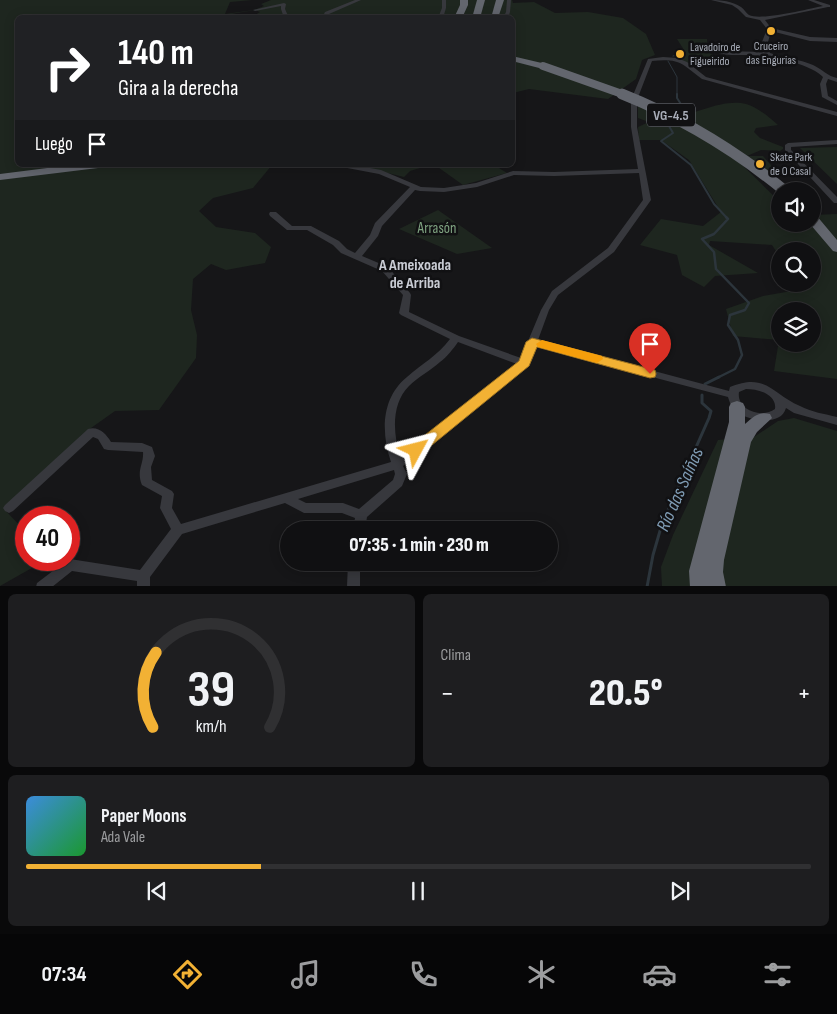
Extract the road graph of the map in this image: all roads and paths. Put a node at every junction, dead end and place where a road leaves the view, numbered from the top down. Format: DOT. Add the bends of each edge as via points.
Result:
graph roads {
  1 [pos="359,0"];
  2 [pos="444,0"];
  3 [pos="464,0"];
  4 [pos="481,0"];
  5 [pos="500,0"];
  6 [pos="509,0"];
  7 [pos="713,0"];
  8 [pos="810,0"];
  9 [pos="722,1"];
  10 [pos="837,3"];
  11 [pos="828,6"];
  12 [pos="255,10"];
  13 [pos="286,15"];
  14 [pos="326,15"];
  15 [pos="441,15"];
  16 [pos="459,15"];
  17 [pos="477,15"];
  18 [pos="496,15"];
  19 [pos="506,15"];
  20 [pos="762,19"];
  21 [pos="769,29"];
  22 [pos="837,40"];
  23 [pos="722,53"];
  24 [pos="767,54"];
  25 [pos="515,59"];
  26 [pos="686,63"];
  27 [pos="826,77"];
  28 [pos="837,80"];
  29 [pos="837,103"];
  30 [pos="837,114"];
  31 [pos="837,142"];
  32 [pos="82,167"];
  33 [pos="353,167"];
  34 [pos="642,171"];
  35 [pos="0,177"];
  36 [pos="773,182"];
  37 [pos="414,187"];
  38 [pos="837,201"];
  39 [pos="273,214"];
  40 [pos="821,228"];
  41 [pos="837,248"];
  42 [pos="357,256"];
  43 [pos="456,338"];
  44 [pos="532,342"];
  45 [pos="524,363"];
  46 [pos="779,400"];
  47 [pos="734,401"];
  48 [pos="771,416"];
  49 [pos="816,416"];
  50 [pos="837,421"];
  51 [pos="396,466"];
  52 [pos="287,498"];
  53 [pos="9,508"];
  54 [pos="361,516"];
  55 [pos="360,521"];
  56 [pos="178,530"];
  57 [pos="354,571"];
  58 [pos="143,581"];
  59 [pos="42,586"];
  60 [pos="353,586"];
  61 [pos="700,586"];
  62 [pos="716,586"];
  1 -- 14 [label="street"];
  2 -- 15 [label="street"];
  3 -- 16 [label="highway"];
  4 -- 17 [label="highway"];
  5 -- 18 [label="highway"];
  6 -- 19 [label="street"];
  7 -- 9 [label="street"];
  8 -- 11 [label="street"];
  9 -- 20 [label="street" via="734,4 748,16"];
  10 -- 11 [label="street"];
  11 -- 20 [label="street"];
  12 -- 13 [label="street" via="284,4"];
  20 -- 21 [label="street"];
  21 -- 22 [label="street" via="810,39"];
  21 -- 24 [label="street" via="765,42"];
  23 -- 24 [label="street"];
  24 -- 27 [label="street" via="807,64"];
  25 -- 36 [label="highway, VG-4.5, bridge" via="602,85 679,119 730,148"];
  26 -- 30 [label="street" via="704,78"];
  26 -- 34 [label="street" via="662,58 650,60 647,64 634,100 634,127"];
  27 -- 28 [label="street"];
  27 -- 29 [label="street" via="823,84 825,97"];
  31 -- 38 [label="street" via="788,145 788,150"];
  32 -- 35 [label="highway"];
  33 -- 37 [label="street" via="381,172"];
  34 -- 37 [label="street" via="513,173 477,185 444,190"];
  34 -- 44 [label="street" via="647,200 611,250 555,293"];
  37 -- 42 [label="street" via="378,225 374,236"];
  39 -- 42 [label="street" via="290,228 308,228"];
  40 -- 41 [label="highway"];
  42 -- 43 [label="street" via="385,270 407,294 404,313"];
  43 -- 45 [label="street"];
  43 -- 51 [label="street" via="441,357 401,387 390,412 390,441"];
  44 -- 45 [label="street"];
  44 -- 47 [label="street"];
  45 -- 51 [label="street"];
  46 -- 47 [label="street" via="768,390 752,385 738,387"];
  46 -- 48 [label="street" via="781,408"];
  46 -- 49 [label="street"];
  47 -- 48 [label="street" via="749,415"];
  47 -- 61 [label="highway" via="738,422 699,571"];
  48 -- 49 [label="street" via="787,413"];
  48 -- 62 [label="highway" via="751,428 743,441 714,560 712,572"];
  49 -- 50 [label="street"];
  51 -- 52 [label="street"];
  51 -- 54 [label="street" via="401,474 398,483"];
  52 -- 54 [label="street" via="304,508 342,508"];
  52 -- 56 [label="street"];
  53 -- 56 [label="street" via="92,432 102,436 108,446 148,450 146,482 168,494 166,508"];
  54 -- 55 [label="street"];
  56 -- 58 [label="street"];
  57 -- 60 [label="street"];
  58 -- 59 [label="street" via="70,566"];
}
